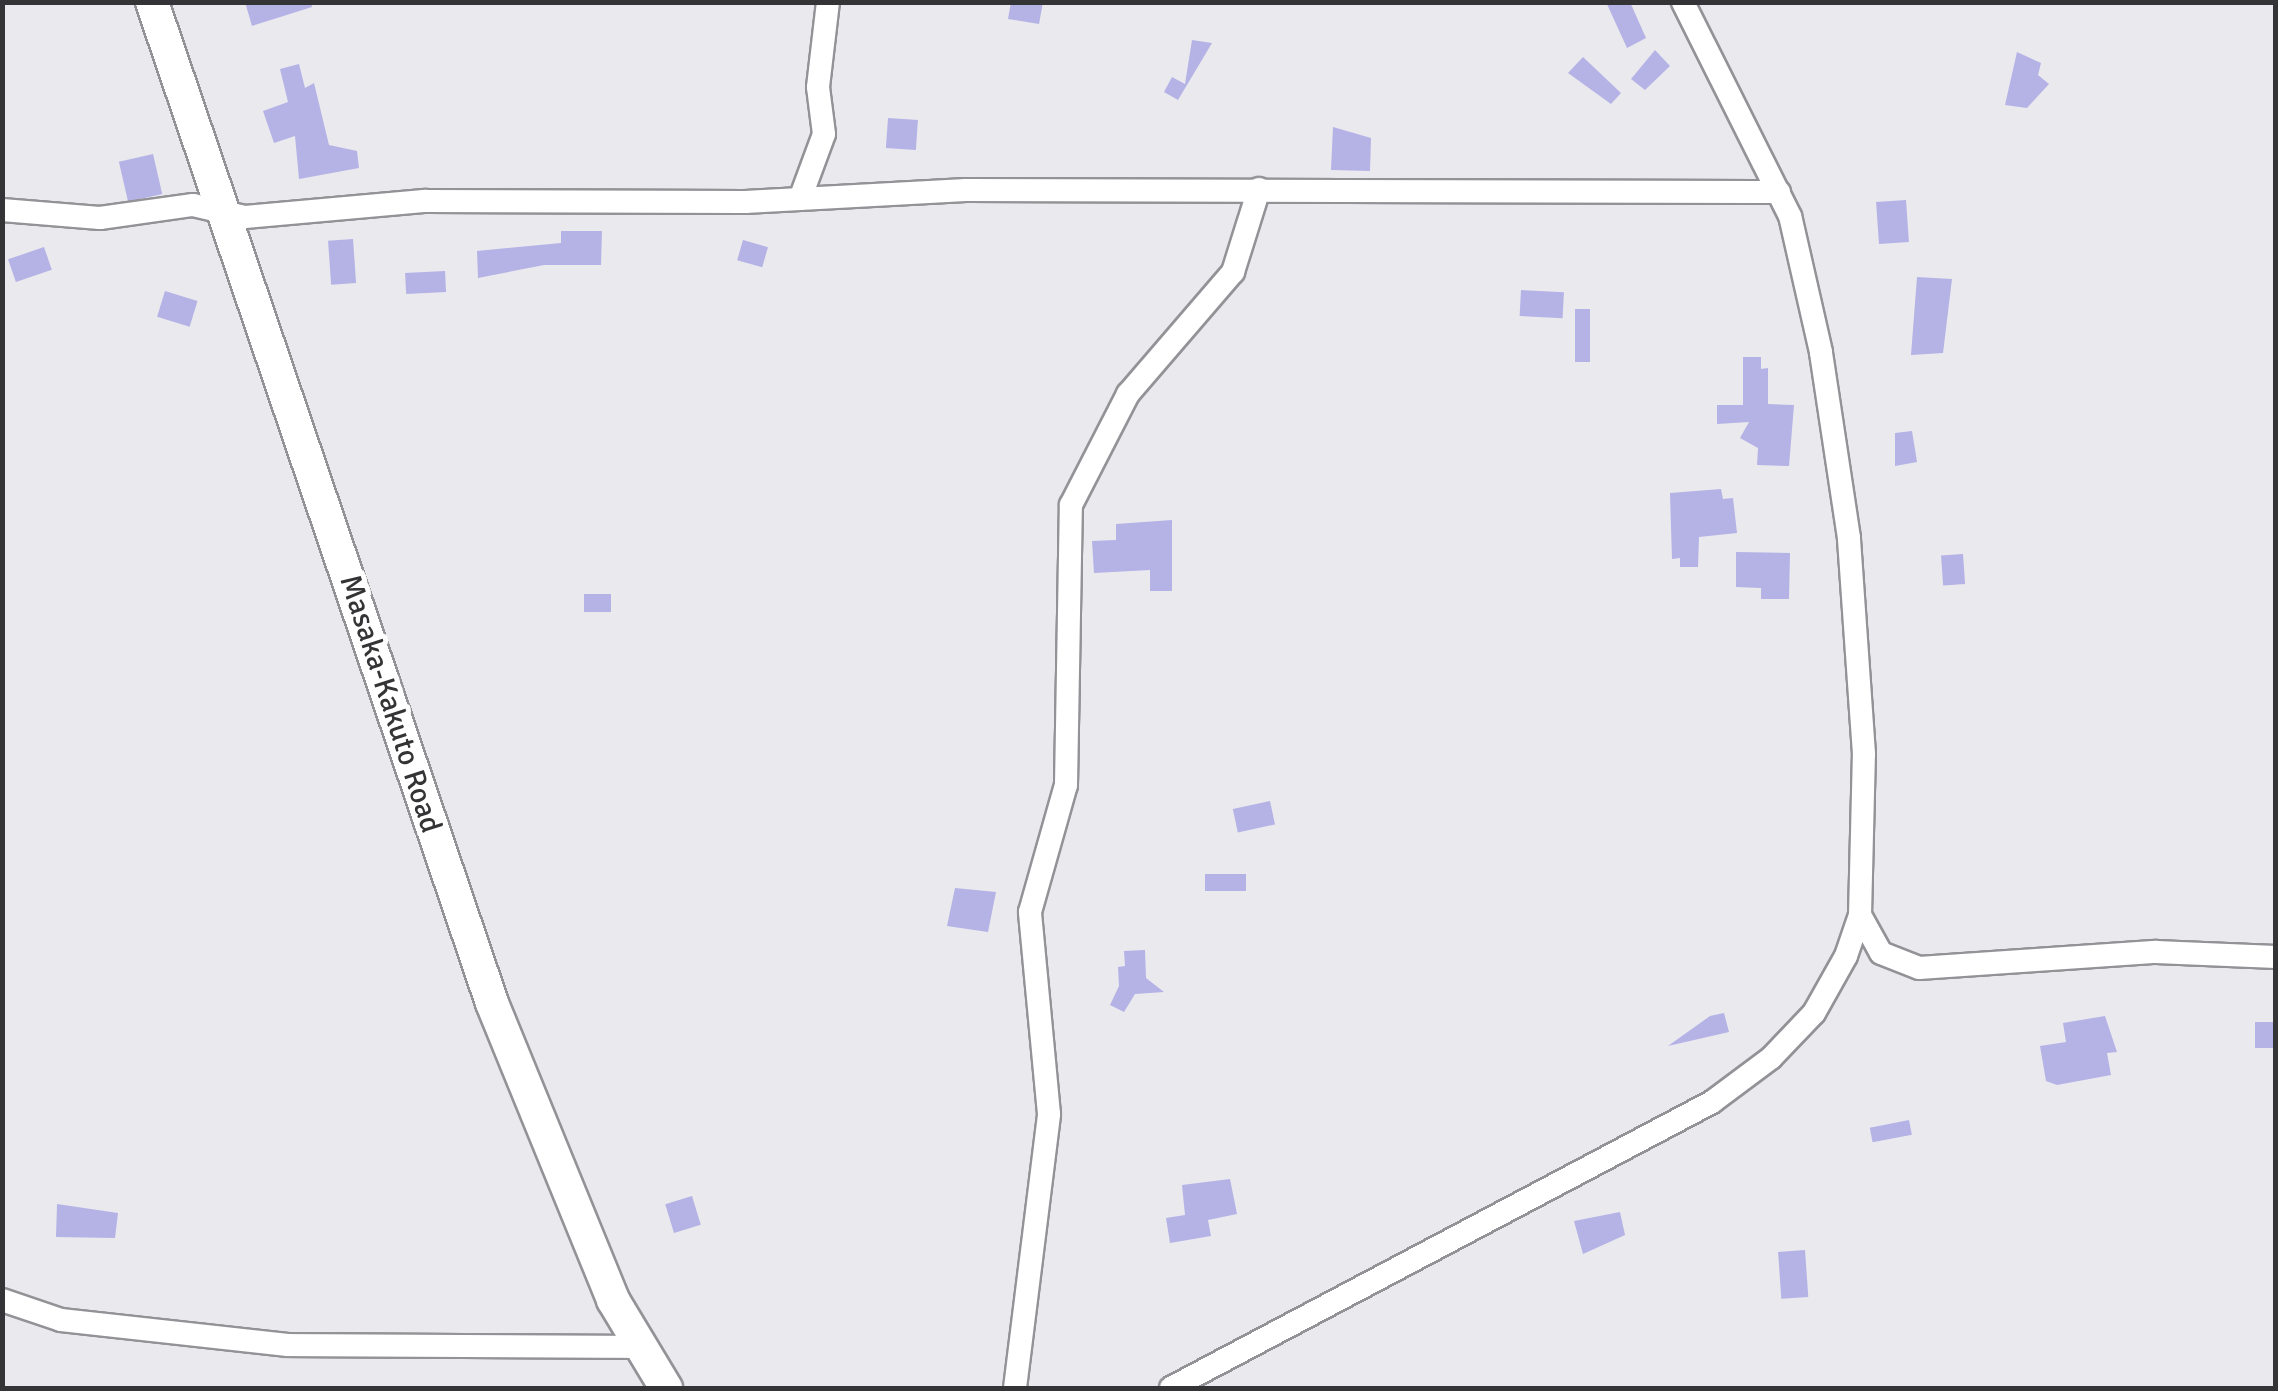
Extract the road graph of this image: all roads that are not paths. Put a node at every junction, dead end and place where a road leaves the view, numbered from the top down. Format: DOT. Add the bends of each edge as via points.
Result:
graph roads {
  1 [pos="152,2"];
  2 [pos="828,2"];
  3 [pos="1684,2"];
  4 [pos="1259,189"];
  5 [pos="1778,192"];
  6 [pos="800,199"];
  7 [pos="2,210"];
  8 [pos="224,213"];
  9 [pos="1860,915"];
  10 [pos="2276,957"];
  11 [pos="2,1300"];
  12 [pos="639,1347"];
  13 [pos="666,1388"];
  14 [pos="1014,1388"];
  15 [pos="1171,1388"];
  1 -- 8 [label="highway, Masaka-Kakuto Road"];
  2 -- 6 [label="street" via="818,87 824,134"];
  3 -- 5 [label="street"];
  4 -- 5 [label="street"];
  4 -- 6 [label="street" via="1132,195 966,190"];
  4 -- 14 [label="street" via="1233,272 1128,394 1071,505 1066,785 1030,912 1049,1114"];
  5 -- 9 [label="street" via="1821,352 1849,538 1864,754"];
  6 -- 8 [label="street" via="426,201 245,217"];
  7 -- 8 [label="street" via="100,218 192,205"];
  8 -- 12 [label="highway, Masaka-Kakuto Road" via="492,1003 586,1237"];
  9 -- 10 [label="street" via="1881,953 1919,968 2156,952"];
  9 -- 15 [label="street" via="1814,1013 1712,1102"];
  11 -- 12 [label="street" via="99,1326 288,1345"];
  12 -- 13 [label="highway, Masaka-Kakuto Road"];
}
